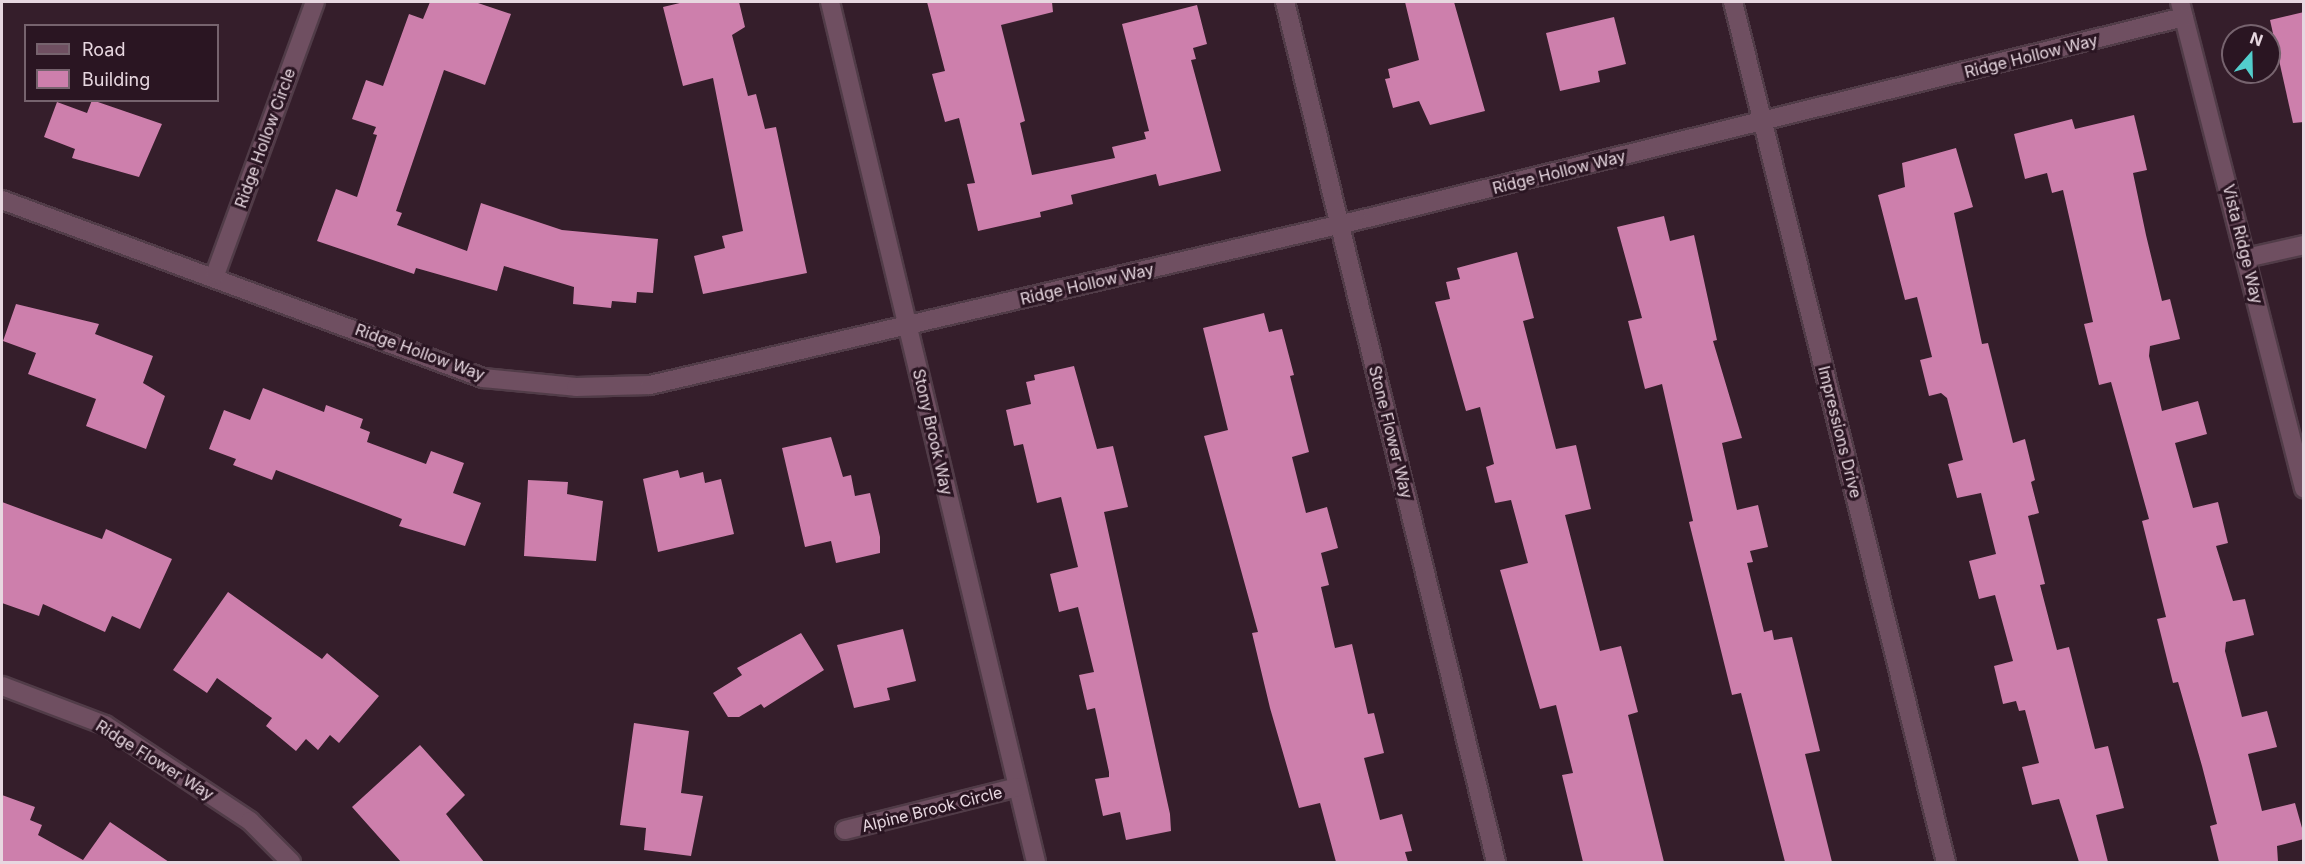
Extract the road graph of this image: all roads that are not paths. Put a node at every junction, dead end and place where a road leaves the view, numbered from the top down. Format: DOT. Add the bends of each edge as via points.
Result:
graph roads {
  1 [pos="315,2"];
  2 [pos="830,2"];
  3 [pos="1285,2"];
  4 [pos="1733,2"];
  5 [pos="2182,9"];
  6 [pos="1763,122"];
  7 [pos="2,200"];
  8 [pos="1341,225"];
  9 [pos="2304,244"];
  10 [pos="2246,258"];
  11 [pos="215,275"];
  12 [pos="908,326"];
  13 [pos="2304,488"];
  14 [pos="2,686"];
  15 [pos="1018,787"];
  16 [pos="845,830"];
  17 [pos="291,862"];
  18 [pos="1036,862"];
  19 [pos="1496,862"];
  20 [pos="1946,862"];
  1 -- 11 [label="street, Ridge Hollow Circle"];
  2 -- 12 [label="street, Stony Brook Way"];
  3 -- 8 [label="street, Stone Flower Way"];
  4 -- 6 [label="street, Impressions Drive"];
  5 -- 6 [label="street, Ridge Hollow Way"];
  5 -- 10 [label="street, Vista Ridge Way"];
  6 -- 8 [label="street, Ridge Hollow Way"];
  6 -- 20 [label="street, Impressions Drive"];
  7 -- 11 [label="street, Ridge Hollow Way"];
  8 -- 12 [label="street, Ridge Hollow Way"];
  8 -- 19 [label="street, Stone Flower Way"];
  9 -- 10 [label="street"];
  10 -- 13 [label="street, Vista Ridge Way"];
  11 -- 12 [label="street, Ridge Hollow Way" via="483,378 576,387 650,386"];
  12 -- 15 [label="street, Stony Brook Way"];
  14 -- 17 [label="street, Ridge Flower Way" via="105,725 250,821"];
  15 -- 16 [label="street, Alpine Brook Circle"];
  15 -- 18 [label="street, Stony Brook Way"];
}
